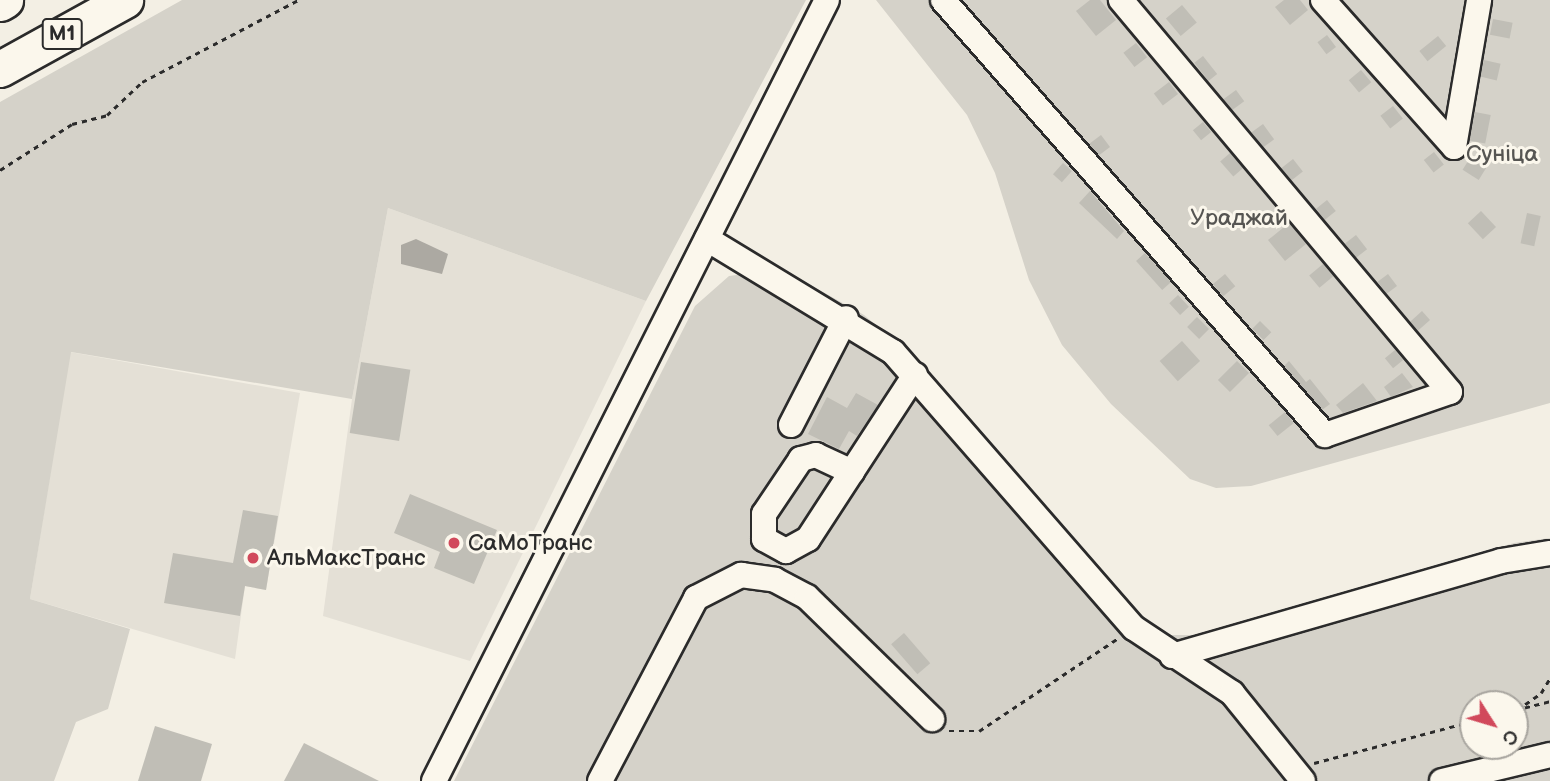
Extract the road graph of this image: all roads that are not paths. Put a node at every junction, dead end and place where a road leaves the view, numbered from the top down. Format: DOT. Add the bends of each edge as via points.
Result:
graph roads {
  1 [pos="5,0"];
  2 [pos="125,0"];
  3 [pos="827,0"];
  4 [pos="943,0"];
  5 [pos="1122,0"];
  6 [pos="1322,0"];
  7 [pos="1479,0"];
  8 [pos="0,3"];
  9 [pos="0,69"];
  10 [pos="707,239"];
  11 [pos="846,318"];
  12 [pos="915,374"];
  13 [pos="791,425"];
  14 [pos="852,472"];
  15 [pos="1550,553"];
  16 [pos="1172,656"];
  17 [pos="932,719"];
  18 [pos="1550,755"];
  19 [pos="1298,777"];
  20 [pos="434,781"];
  21 [pos="600,781"];
  22 [pos="1442,781"];
  1 -- 8 [label="highway"];
  2 -- 9 [label="highway, М1"];
  3 -- 10 [label="street"];
  4 -- 5 [label="street" via="1325,435 1450,392"];
  6 -- 7 [label="street" via="1454,147"];
  10 -- 11 [label="street"];
  10 -- 20 [label="street"];
  11 -- 12 [label="street"];
  11 -- 13 [label="street"];
  12 -- 14 [label="street"];
  12 -- 16 [label="street" via="1134,628"];
  15 -- 16 [label="street" via="1501,561"];
  16 -- 19 [label="street" via="1232,693"];
  17 -- 21 [label="street" via="807,597 757,575 724,578 687,612"];
  18 -- 22 [label="street"];
}
